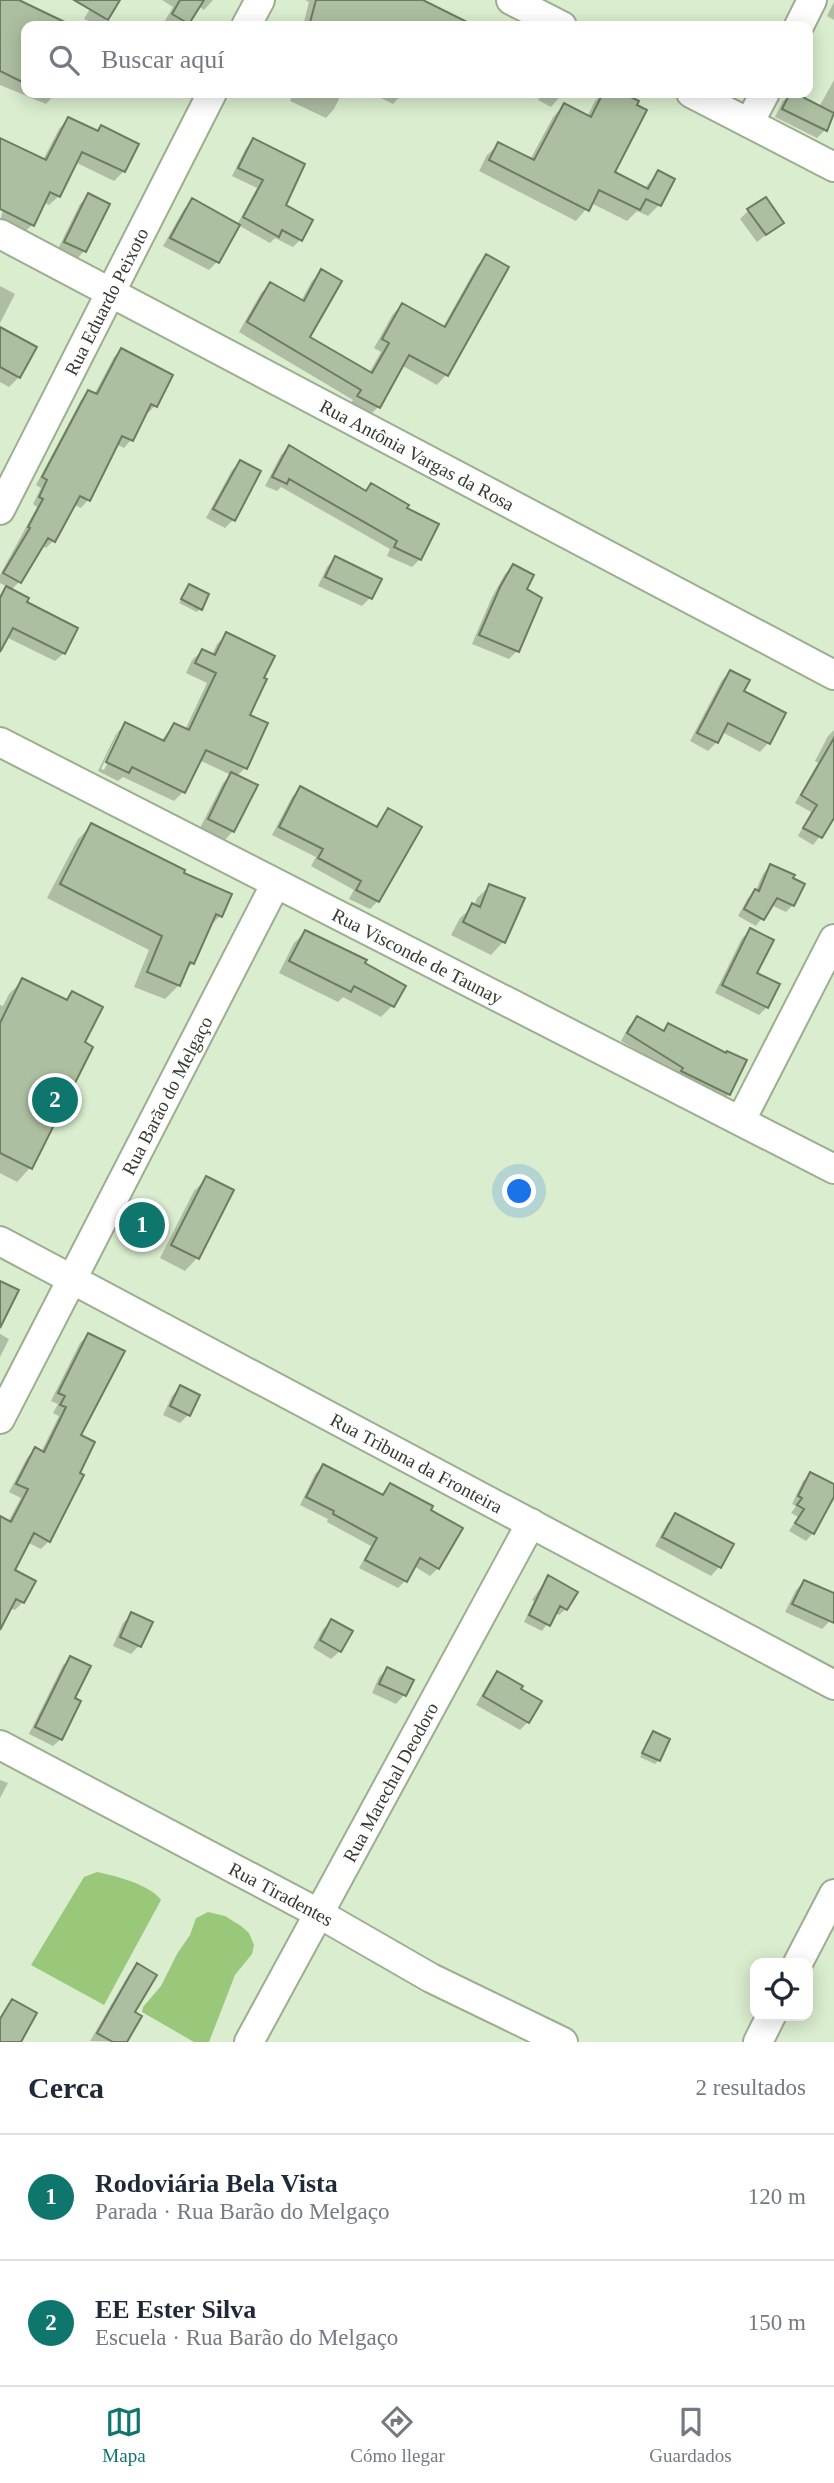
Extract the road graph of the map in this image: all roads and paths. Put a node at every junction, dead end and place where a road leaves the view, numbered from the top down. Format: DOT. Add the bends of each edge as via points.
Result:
graph roads {
  1 [pos="260,0"];
  2 [pos="511,0"];
  3 [pos="812,0"];
  4 [pos="249,21"];
  5 [pos="552,21"];
  6 [pos="802,21"];
  7 [pos="209,98"];
  8 [pos="701,98"];
  9 [pos="762,98"];
  10 [pos="749,123"];
  11 [pos="834,167"];
  12 [pos="0,234"];
  13 [pos="108,292"];
  14 [pos="9,473"];
  15 [pos="0,510"];
  16 [pos="834,675"];
  17 [pos="0,742"];
  18 [pos="275,885"];
  19 [pos="834,939"];
  20 [pos="741,1120"];
  21 [pos="834,1169"];
  22 [pos="0,1241"];
  23 [pos="71,1279"];
  24 [pos="0,1419"];
  25 [pos="531,1523"];
  26 [pos="834,1685"];
  27 [pos="0,1745"];
  28 [pos="834,1894"];
  29 [pos="318,1913"];
  30 [pos="801,1958"];
  31 [pos="768,2021"];
  32 [pos="249,2042"];
  33 [pos="563,2042"];
  34 [pos="758,2042"];
  1 -- 4 [label="street"];
  2 -- 5 [label="street"];
  3 -- 6 [label="street"];
  7 -- 13 [label="street, Rua Eduardo Peixoto"];
  8 -- 10 [label="street"];
  9 -- 10 [label="street"];
  10 -- 11 [label="street"];
  12 -- 13 [label="street, Rua Antônia Vargas da Rosa"];
  13 -- 14 [label="street, Rua Eduardo Peixoto"];
  13 -- 16 [label="street, Rua Antônia Vargas da Rosa"];
  14 -- 15 [label="street, Rua Eduardo Peixoto"];
  17 -- 18 [label="street, Rua Visconde de Taunay"];
  18 -- 20 [label="street, Rua Visconde de Taunay"];
  18 -- 23 [label="street, Rua Barão do Melgaço"];
  19 -- 20 [label="street"];
  20 -- 21 [label="street, Rua Visconde de Taunay"];
  22 -- 23 [label="street, Rua Tribuna da Fronteira"];
  23 -- 24 [label="street, Rua Barão do Melgaço"];
  23 -- 25 [label="street, Rua Tribuna da Fronteira"];
  25 -- 26 [label="street, Rua Tribuna da Fronteira"];
  25 -- 29 [label="street, Rua Marechal Deodoro"];
  27 -- 29 [label="street, Rua Tiradentes"];
  28 -- 30 [label="street"];
  29 -- 32 [label="street, Rua Marechal Deodoro"];
  29 -- 33 [label="street, Rua Tiradentes" via="431,1978"];
  31 -- 34 [label="street"];
}
